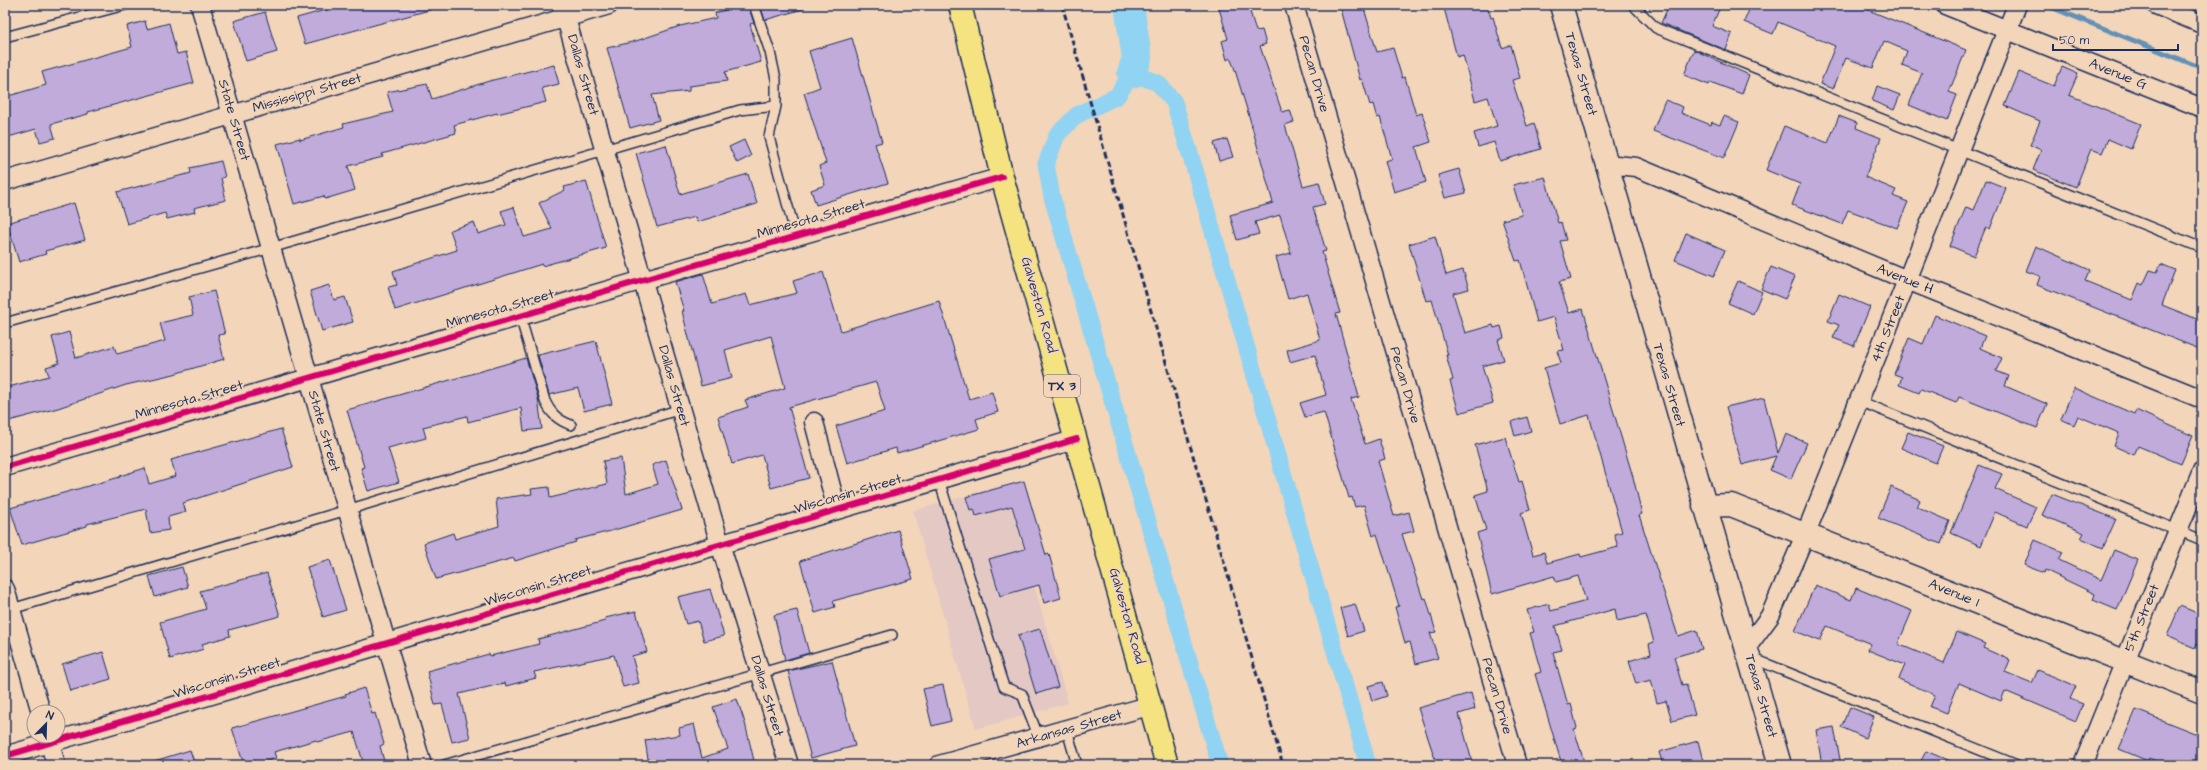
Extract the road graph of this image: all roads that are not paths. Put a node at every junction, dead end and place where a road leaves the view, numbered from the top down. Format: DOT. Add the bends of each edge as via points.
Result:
graph roads {
  1 [pos="125,5"];
  2 [pos="200,5"];
  3 [pos="609,5"];
  4 [pos="754,5"];
  5 [pos="960,5"];
  6 [pos="1294,5"];
  7 [pos="1561,5"];
  8 [pos="1633,5"];
  9 [pos="1945,5"];
  10 [pos="2018,5"];
  11 [pos="2156,5"];
  12 [pos="564,11"];
  13 [pos="2202,24"];
  14 [pos="2007,30"];
  15 [pos="5,37"];
  16 [pos="776,106"];
  17 [pos="2202,108"];
  18 [pos="232,115"];
  19 [pos="605,150"];
  20 [pos="1959,150"];
  21 [pos="1606,164"];
  22 [pos="1002,177"];
  23 [pos="5,182"];
  24 [pos="796,236"];
  25 [pos="271,248"];
  26 [pos="2202,248"];
  27 [pos="643,280"];
  28 [pos="1907,280"];
  29 [pos="520,316"];
  30 [pos="5,323"];
  31 [pos="309,378"];
  32 [pos="2202,399"];
  33 [pos="1859,401"];
  34 [pos="681,409"];
  35 [pos="814,422"];
  36 [pos="571,425"];
  37 [pos="1077,439"];
  38 [pos="5,467"];
  39 [pos="2202,471"];
  40 [pos="939,480"];
  41 [pos="1704,506"];
  42 [pos="348,510"];
  43 [pos="837,510"];
  44 [pos="2178,530"];
  45 [pos="1806,533"];
  46 [pos="2202,540"];
  47 [pos="720,544"];
  48 [pos="5,589"];
  49 [pos="8,610"];
  50 [pos="892,635"];
  51 [pos="386,643"];
  52 [pos="1748,652"];
  53 [pos="2125,661"];
  54 [pos="760,673"];
  55 [pos="2202,692"];
  56 [pos="38,704"];
  57 [pos="1152,705"];
  58 [pos="1067,730"];
  59 [pos="66,734"];
  60 [pos="1039,738"];
  61 [pos="36,744"];
  62 [pos="50,744"];
  63 [pos="5,756"];
  64 [pos="56,765"];
  65 [pos="422,765"];
  66 [pos="444,765"];
  67 [pos="789,765"];
  68 [pos="939,765"];
  69 [pos="1077,765"];
  70 [pos="1168,765"];
  71 [pos="1517,765"];
  72 [pos="1780,765"];
  73 [pos="2017,765"];
  74 [pos="2083,765"];
  1 -- 15 [label="lane"];
  2 -- 18 [label="street, State Street"];
  3 -- 12 [label="street, Mississippi Street"];
  4 -- 16 [label="lane" via="770,52 776,80"];
  5 -- 22 [label="main road, Galveston Road / TX 3"];
  6 -- 71 [label="street, Pecan Drive"];
  7 -- 21 [label="street, Texas Street"];
  8 -- 20 [label="lane" via="1656,28"];
  9 -- 14 [label="street, Avenue G"];
  10 -- 14 [label="street, 4th Street"];
  11 -- 13 [label="street"];
  12 -- 18 [label="street, Mississippi Street"];
  12 -- 19 [label="street, Dallas Street"];
  14 -- 17 [label="street, Avenue G"];
  14 -- 20 [label="street, 4th Street"];
  16 -- 19 [label="lane" via="740,110"];
  16 -- 24 [label="lane" via="769,137"];
  18 -- 23 [label="street, Mississippi Street"];
  18 -- 25 [label="street, State Street"];
  19 -- 25 [label="lane"];
  19 -- 27 [label="street, Dallas Street"];
  20 -- 26 [label="lane"];
  20 -- 28 [label="street, 4th Street"];
  21 -- 28 [label="street, Avenue H" via="1636,167"];
  21 -- 41 [label="street, Texas Street"];
  22 -- 24 [label="street, Minnesota Street"];
  22 -- 37 [label="main road, Galveston Road / TX 3"];
  24 -- 27 [label="street, Minnesota Street"];
  25 -- 30 [label="lane"];
  25 -- 31 [label="street, State Street"];
  27 -- 29 [label="street, Minnesota Street"];
  27 -- 34 [label="street, Dallas Street"];
  28 -- 32 [label="street, Avenue H"];
  28 -- 33 [label="street, 4th Street"];
  29 -- 31 [label="street, Minnesota Street"];
  29 -- 36 [label="lane" via="550,412 558,420"];
  31 -- 38 [label="street, Minnesota Street"];
  31 -- 42 [label="street, State Street"];
  33 -- 44 [label="lane"];
  33 -- 45 [label="street, 4th Street"];
  34 -- 42 [label="lane"];
  34 -- 47 [label="street, Dallas Street"];
  35 -- 43 [label="street"];
  37 -- 40 [label="street, Wisconsin Street"];
  37 -- 57 [label="main road, Galveston Road / TX 3"];
  39 -- 44 [label="street, 5th Street"];
  40 -- 43 [label="street, Wisconsin Street"];
  40 -- 60 [label="lane" via="1004,687 1022,694"];
  41 -- 45 [label="street, Avenue I" via="1731,505"];
  41 -- 52 [label="street, Texas Street"];
  42 -- 49 [label="lane"];
  42 -- 51 [label="street, State Street"];
  43 -- 47 [label="street, Wisconsin Street"];
  44 -- 46 [label="lane"];
  44 -- 53 [label="street, 5th Street"];
  45 -- 52 [label="street, 4th Street" via="1770,616"];
  45 -- 53 [label="street, Avenue I"];
  47 -- 51 [label="street, Wisconsin Street"];
  47 -- 54 [label="street, Dallas Street"];
  48 -- 49 [label="street"];
  49 -- 56 [label="street"];
  50 -- 54 [label="lane"];
  51 -- 59 [label="street, Wisconsin Street"];
  51 -- 65 [label="street, State Street"];
  52 -- 72 [label="street, Texas Street"];
  52 -- 73 [label="lane"];
  53 -- 55 [label="street, Avenue I"];
  53 -- 74 [label="street, 5th Street"];
  54 -- 66 [label="lane"];
  54 -- 67 [label="street, Dallas Street"];
  57 -- 58 [label="street, Arkansas Street"];
  57 -- 70 [label="main road, Galveston Road / TX 3"];
  58 -- 60 [label="street, Arkansas Street"];
  58 -- 69 [label="lane"];
  60 -- 68 [label="street, Arkansas Street"];
  61 -- 63 [label="street, Wisconsin Street"];
  62 -- 64 [label="street"];
}
